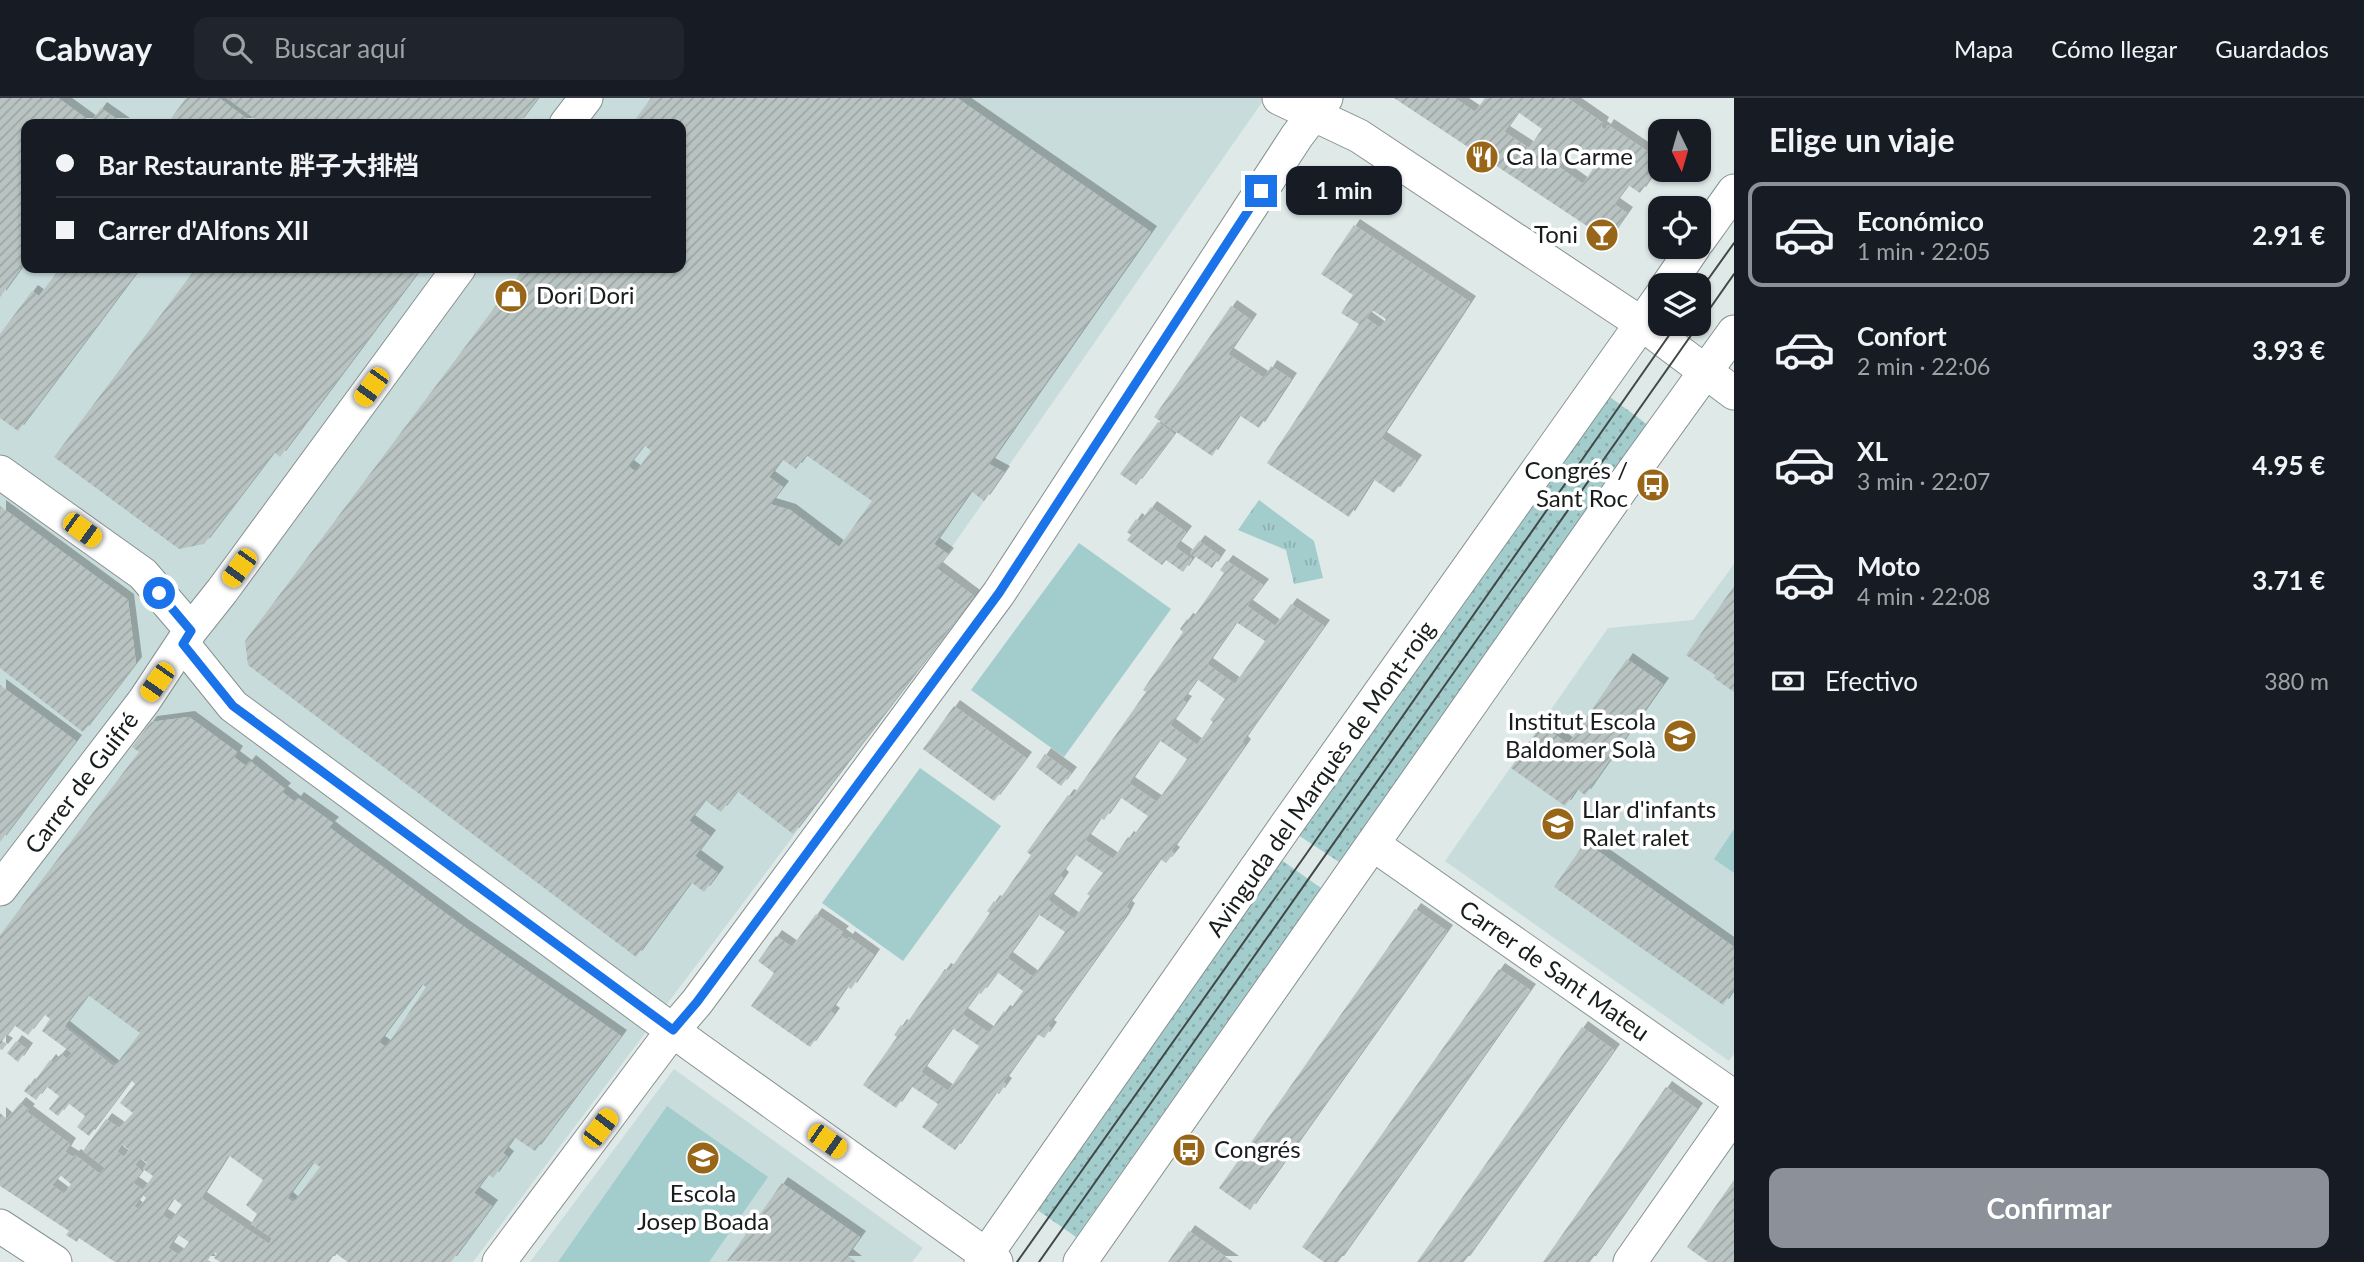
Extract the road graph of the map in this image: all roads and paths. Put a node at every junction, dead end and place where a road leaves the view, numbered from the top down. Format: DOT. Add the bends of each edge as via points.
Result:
graph roads {
  1 [pos="586,98"];
  2 [pos="1279,98"];
  3 [pos="1320,106"];
  4 [pos="570,119"];
  5 [pos="1734,191"];
  6 [pos="1711,223"];
  7 [pos="455,273"];
  8 [pos="1648,315"];
  9 [pos="1642,324"];
  10 [pos="1734,332"];
  11 [pos="1706,371"];
  12 [pos="1734,393"];
  13 [pos="0,472"];
  14 [pos="187,637"];
  15 [pos="1374,845"];
  16 [pos="0,889"];
  17 [pos="673,1030"];
  18 [pos="1734,1097"];
  19 [pos="1734,1114"];
  20 [pos="0,1226"];
  21 [pos="988,1260"];
  22 [pos="55,1262"];
  23 [pos="499,1262"];
  24 [pos="1080,1262"];
  25 [pos="1630,1262"];
  1 -- 4 [label="street"];
  2 -- 3 [label="street"];
  3 -- 9 [label="street"];
  3 -- 17 [label="street" via="999,593"];
  5 -- 6 [label="street"];
  7 -- 14 [label="street, Carrer de Guifré"];
  8 -- 9 [label="street, Avinguda del Marquès de Mont-roig"];
  9 -- 11 [label="street"];
  9 -- 21 [label="street, Avinguda del Marquès de Mont-roig" via="1319,780"];
  10 -- 11 [label="street"];
  11 -- 12 [label="street"];
  11 -- 15 [label="street"];
  13 -- 14 [label="street" via="143,575"];
  14 -- 16 [label="street, Carrer de Guifré" via="144,701"];
  14 -- 17 [label="street" via="233,706"];
  15 -- 18 [label="street, Carrer de Sant Mateu"];
  15 -- 24 [label="street"];
  17 -- 21 [label="street"];
  17 -- 23 [label="street"];
  19 -- 25 [label="street"];
  20 -- 22 [label="street"];
}
